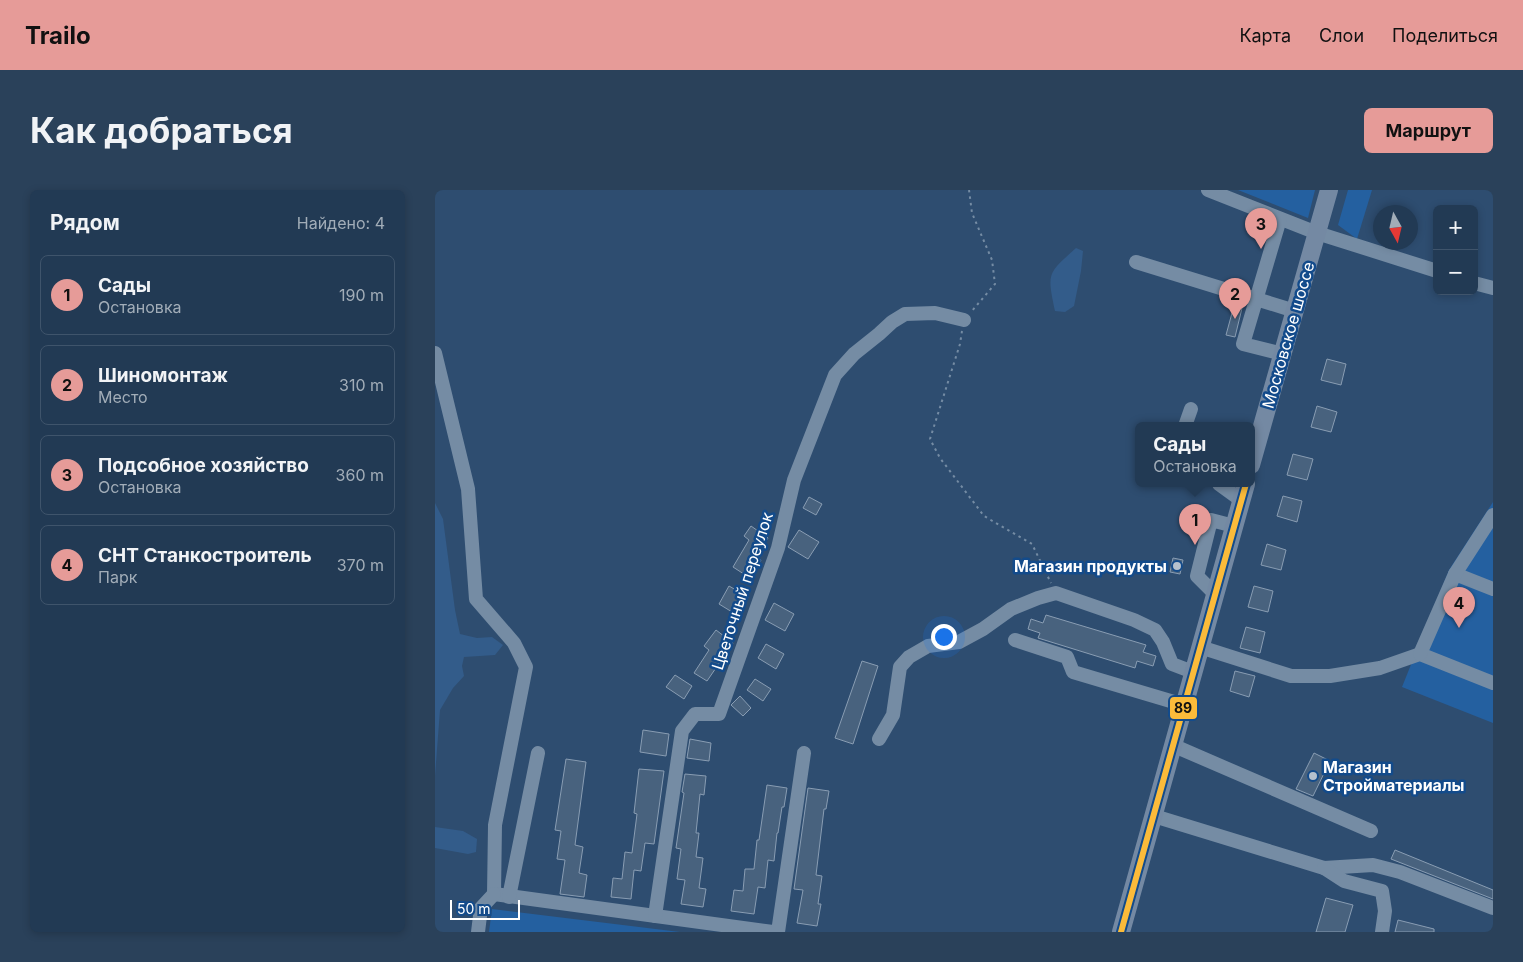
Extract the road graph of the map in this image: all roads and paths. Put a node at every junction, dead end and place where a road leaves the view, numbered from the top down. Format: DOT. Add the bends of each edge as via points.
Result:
graph roads {
  1 [pos="969,190"];
  2 [pos="1208,190"];
  3 [pos="1329,190"];
  4 [pos="1280,219"];
  5 [pos="1317,233"];
  6 [pos="1136,262"];
  7 [pos="1433,270"];
  8 [pos="1478,284"];
  9 [pos="1493,288"];
  10 [pos="1257,299"];
  11 [pos="1295,310"];
  12 [pos="964,320"];
  13 [pos="435,353"];
  14 [pos="1283,354"];
  15 [pos="1191,408"];
  16 [pos="1186,422"];
  17 [pos="1255,451"];
  18 [pos="1228,487"];
  19 [pos="1244,492"];
  20 [pos="1493,515"];
  21 [pos="1455,574"];
  22 [pos="1493,589"];
  23 [pos="1056,593"];
  24 [pos="1015,640"];
  25 [pos="1200,647"];
  26 [pos="1420,654"];
  27 [pos="1193,672"];
  28 [pos="1493,683"];
  29 [pos="1184,705"];
  30 [pos="879,739"];
  31 [pos="1172,745"];
  32 [pos="538,753"];
  33 [pos="804,753"];
  34 [pos="1154,816"];
  35 [pos="1371,831"];
  36 [pos="1324,868"];
  37 [pos="493,894"];
  38 [pos="509,897"];
  39 [pos="1493,908"];
  40 [pos="655,916"];
  41 [pos="705,928"];
  42 [pos="478,932"];
  43 [pos="773,932"];
  44 [pos="778,932"];
  45 [pos="1121,932"];
  46 [pos="1382,932"];
  1 -- 12 [label="path" via="972,213 992,260 995,284"];
  2 -- 4 [label="street"];
  3 -- 5 [label="main road, Московское шоссе"];
  4 -- 5 [label="street"];
  4 -- 10 [label="street"];
  5 -- 7 [label="street"];
  5 -- 11 [label="main road, Московское шоссе"];
  6 -- 10 [label="street"];
  8 -- 9 [label="street"];
  10 -- 11 [label="street"];
  10 -- 14 [label="street" via="1243,344"];
  11 -- 14 [label="main road, Московское шоссе"];
  12 -- 23 [label="path" via="960,344 930,439 940,458 984,516 1032,544"];
  12 -- 40 [label="street, Цветочный переулок" via="935,313 905,314 854,354 835,375 794,480 778,548 719,714 695,714 682,731"];
  13 -- 37 [label="street" via="468,489 476,599 514,643 526,667 495,825"];
  14 -- 17 [label="main road, Московское шоссе"];
  15 -- 16 [label="street"];
  18 -- 19 [label="street"];
  19 -- 25 [label="main road"];
  20 -- 21 [label="street"];
  21 -- 22 [label="street"];
  21 -- 26 [label="street"];
  23 -- 27 [label="street" via="1155,630 1172,664"];
  23 -- 30 [label="street" via="1011,609 959,642 928,646 909,657 900,667 893,715"];
  24 -- 29 [label="street" via="1067,657 1073,672"];
  25 -- 26 [label="street" via="1291,676 1330,676 1380,668"];
  25 -- 27 [label="main road"];
  26 -- 28 [label="street"];
  27 -- 29 [label="main road"];
  29 -- 31 [label="main road"];
  31 -- 34 [label="main road"];
  31 -- 35 [label="street"];
  32 -- 38 [label="street"];
  33 -- 44 [label="street"];
  34 -- 36 [label="street"];
  34 -- 45 [label="main road"];
  36 -- 39 [label="street" via="1373,865 1400,872"];
  36 -- 46 [label="street" via="1344,881 1382,891 1385,911"];
  37 -- 38 [label="street"];
  37 -- 42 [label="street" via="481,908"];
  38 -- 40 [label="street"];
  40 -- 41 [label="street"];
  41 -- 43 [label="street"];
}
